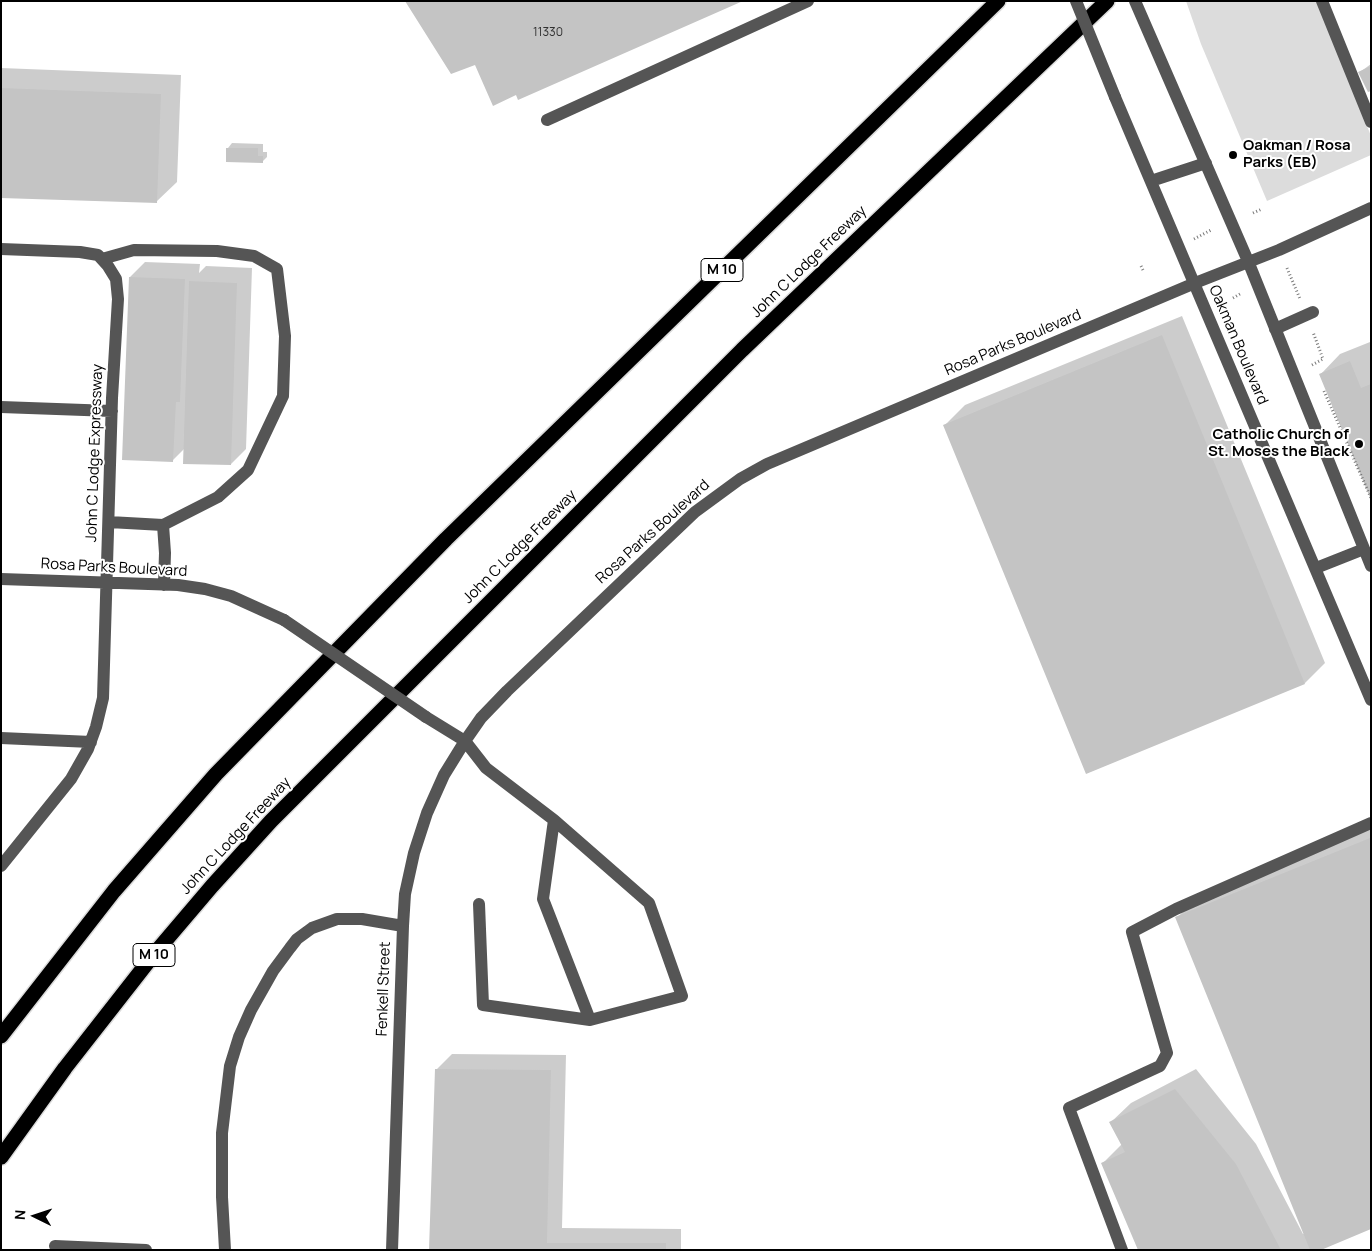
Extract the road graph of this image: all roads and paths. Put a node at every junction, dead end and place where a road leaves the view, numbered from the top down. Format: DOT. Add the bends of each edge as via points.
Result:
graph roads {
  1 [pos="808,1"];
  2 [pos="998,1"];
  3 [pos="1076,1"];
  4 [pos="1108,1"];
  5 [pos="1135,1"];
  6 [pos="1322,1"];
  7 [pos="547,120"];
  8 [pos="1371,122"];
  9 [pos="1206,163"];
  10 [pos="1151,181"];
  11 [pos="1371,208"];
  12 [pos="1262,209"];
  13 [pos="1253,213"];
  14 [pos="1211,230"];
  15 [pos="1194,240"];
  16 [pos="1,249"];
  17 [pos="102,259"];
  18 [pos="1248,261"];
  19 [pos="1286,267"];
  20 [pos="1195,283"];
  21 [pos="1240,294"];
  22 [pos="1233,298"];
  23 [pos="1310,314"];
  24 [pos="1275,329"];
  25 [pos="1316,373"];
  26 [pos="1323,390"];
  27 [pos="1,407"];
  28 [pos="112,411"];
  29 [pos="1371,498"];
  30 [pos="109,522"];
  31 [pos="163,525"];
  32 [pos="1364,550"];
  33 [pos="1371,566"];
  34 [pos="1316,568"];
  35 [pos="1,579"];
  36 [pos="106,583"];
  37 [pos="164,585"];
  38 [pos="1371,700"];
  39 [pos="1,738"];
  40 [pos="465,741"];
  41 [pos="91,742"];
  42 [pos="554,820"];
  43 [pos="1371,823"];
  44 [pos="1,866"];
  45 [pos="479,904"];
  46 [pos="403,926"];
  47 [pos="590,1020"];
  48 [pos="1,1036"];
  49 [pos="1,1157"];
  50 [pos="55,1246"];
  51 [pos="146,1250"];
  52 [pos="225,1250"];
  53 [pos="392,1250"];
  54 [pos="1122,1250"];
  1 -- 7 [label="street"];
  2 -- 48 [label="highway, M 10" via="446,539 216,774 114,891"];
  3 -- 10 [label="street, Oakman Boulevard, bridge"];
  4 -- 49 [label="highway, John C Lodge Freeway / M 10" via="742,350 272,821 155,953 65,1068"];
  5 -- 9 [label="street"];
  6 -- 8 [label="street"];
  9 -- 10 [label="street"];
  9 -- 18 [label="street"];
  10 -- 20 [label="street, Oakman Boulevard"];
  11 -- 18 [label="street, Rosa Parks Boulevard"];
  12 -- 13 [label="path"];
  14 -- 15 [label="path"];
  16 -- 17 [label="street" via="80,252 98,255"];
  17 -- 28 [label="street, John C Lodge Expressway" via="116,279 118,299"];
  17 -- 31 [label="street" via="134,250 217,251 254,256 278,269 285,336 283,396 248,470 218,497"];
  18 -- 20 [label="street, Rosa Parks Boulevard"];
  18 -- 24 [label="street"];
  19 -- 23 [label="path"];
  20 -- 34 [label="street, Oakman Boulevard"];
  20 -- 40 [label="street, Rosa Parks Boulevard" via="767,464 740,479 695,512 506,691"];
  21 -- 22 [label="path"];
  23 -- 24 [label="street"];
  23 -- 25 [label="path" via="1323,359 1312,364"];
  24 -- 32 [label="street"];
  26 -- 29 [label="path"];
  27 -- 28 [label="street"];
  28 -- 30 [label="street, John C Lodge Expressway"];
  30 -- 31 [label="street"];
  30 -- 36 [label="street, John C Lodge Expressway"];
  31 -- 37 [label="street"];
  32 -- 33 [label="street"];
  32 -- 34 [label="street"];
  34 -- 38 [label="street, Oakman Boulevard"];
  35 -- 36 [label="street, Rosa Parks Boulevard"];
  36 -- 37 [label="street, Rosa Parks Boulevard"];
  36 -- 41 [label="street, John C Lodge Expressway" via="102,698"];
  37 -- 40 [label="street, Rosa Parks Boulevard, bridge" via="205,589 230,596 284,620 426,718"];
  39 -- 41 [label="street"];
  40 -- 42 [label="street" via="486,768"];
  40 -- 46 [label="street, Fenkell Street" via="444,775 427,813 412,861"];
  41 -- 44 [label="street, John C Lodge Expressway" via="71,779"];
  42 -- 47 [label="street" via="543,898"];
  42 -- 47 [label="street" via="649,903 682,996"];
  43 -- 54 [label="street" via="1176,908 1132,932 1167,1053 1160,1066 1069,1108"];
  45 -- 47 [label="street" via="483,1005"];
  46 -- 52 [label="street" via="362,919 337,919 312,928 297,939 272,972 251,1010 230,1066 222,1133"];
  46 -- 53 [label="street, Fenkell Street"];
  50 -- 51 [label="street"];
}
